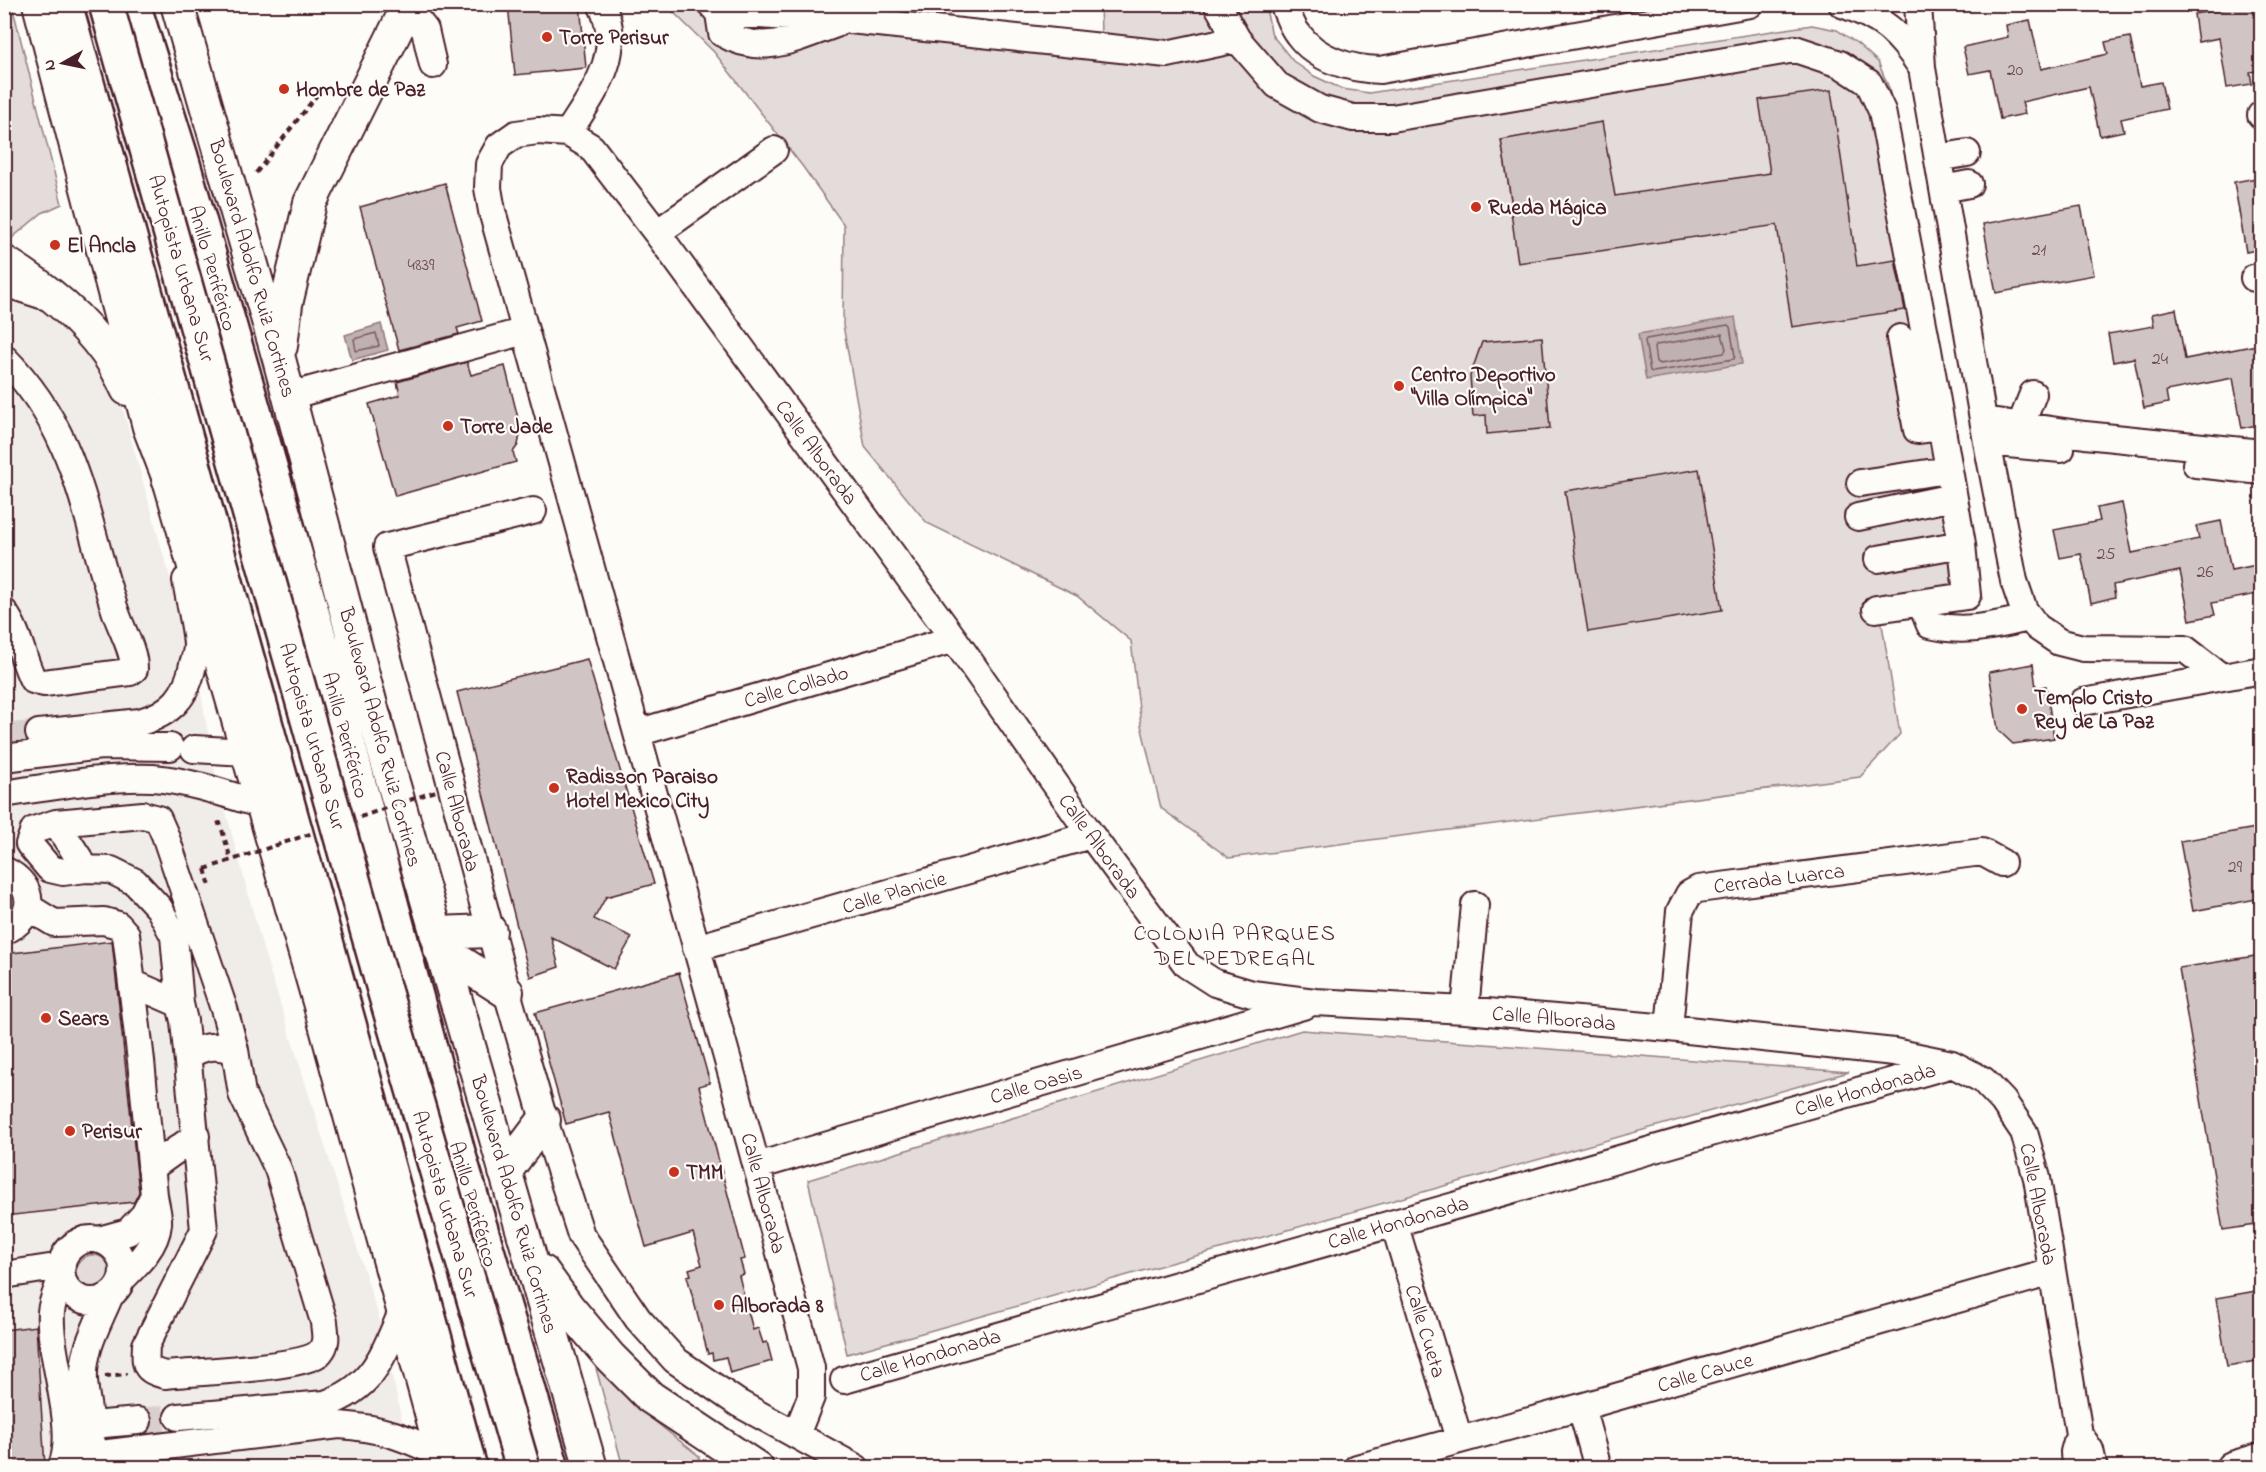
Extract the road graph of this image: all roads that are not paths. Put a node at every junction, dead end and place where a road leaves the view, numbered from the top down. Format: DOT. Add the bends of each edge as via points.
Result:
graph roads {
  1 [pos="39,4"];
  2 [pos="65,4"];
  3 [pos="88,4"];
  4 [pos="106,4"];
  5 [pos="133,4"];
  6 [pos="177,4"];
  7 [pos="601,4"];
  8 [pos="1218,4"];
  9 [pos="1283,4"];
  10 [pos="1749,4"];
  11 [pos="1842,4"];
  12 [pos="1918,4"];
  13 [pos="408,6"];
  14 [pos="715,9"];
  15 [pos="1237,39"];
  16 [pos="433,65"];
  17 [pos="1922,68"];
  18 [pos="95,116"];
  19 [pos="568,133"];
  20 [pos="774,150"];
  21 [pos="1967,153"];
  22 [pos="1938,158"];
  23 [pos="1969,184"];
  24 [pos="1942,189"];
  25 [pos="657,233"];
  26 [pos="4,262"];
  27 [pos="4,283"];
  28 [pos="58,300"];
  29 [pos="525,331"];
  30 [pos="1900,338"];
  31 [pos="4,358"];
  32 [pos="279,359"];
  33 [pos="2033,394"];
  34 [pos="289,396"];
  35 [pos="149,427"];
  36 [pos="1941,427"];
  37 [pos="2020,427"];
  38 [pos="1985,431"];
  39 [pos="2262,453"];
  40 [pos="1948,470"];
  41 [pos="2262,471"];
  42 [pos="169,479"];
  43 [pos="1860,483"];
  44 [pos="1953,497"];
  45 [pos="533,511"];
  46 [pos="1858,517"];
  47 [pos="286,522"];
  48 [pos="1962,544"];
  49 [pos="1878,559"];
  50 [pos="1921,603"];
  51 [pos="1876,609"];
  52 [pos="2030,618"];
  53 [pos="8,624"];
  54 [pos="954,639"];
  55 [pos="2262,670"];
  56 [pos="2220,676"];
  57 [pos="2083,702"];
  58 [pos="375,720"];
  59 [pos="39,733"];
  60 [pos="637,733"];
  61 [pos="246,752"];
  62 [pos="4,758"];
  63 [pos="10,793"];
  64 [pos="262,805"];
  65 [pos="56,823"];
  66 [pos="1091,835"];
  67 [pos="2002,863"];
  68 [pos="6,868"];
  69 [pos="86,869"];
  70 [pos="1475,905"];
  71 [pos="28,907"];
  72 [pos="4,931"];
  73 [pos="490,931"];
  74 [pos="438,941"];
  75 [pos="696,948"];
  76 [pos="132,983"];
  77 [pos="507,992"];
  78 [pos="319,1002"];
  79 [pos="1315,1002"];
  80 [pos="224,1009"];
  81 [pos="1465,1010"];
  82 [pos="182,1012"];
  83 [pos="1669,1028"];
  84 [pos="236,1050"];
  85 [pos="188,1056"];
  86 [pos="1952,1064"];
  87 [pos="544,1120"];
  88 [pos="196,1136"];
  89 [pos="757,1166"];
  90 [pos="151,1168"];
  91 [pos="505,1172"];
  92 [pos="154,1195"];
  93 [pos="1394,1223"];
  94 [pos="99,1240"];
  95 [pos="528,1250"];
  96 [pos="62,1271"];
  97 [pos="2052,1272"];
  98 [pos="4,1275"];
  99 [pos="116,1287"];
  100 [pos="403,1310"];
  101 [pos="844,1380"];
  102 [pos="448,1386"];
  103 [pos="1581,1407"];
  104 [pos="178,1417"];
  105 [pos="138,1421"];
  106 [pos="92,1425"];
  107 [pos="2079,1434"];
  108 [pos="796,1435"];
  109 [pos="1459,1439"];
  110 [pos="2262,1459"];
  111 [pos="90,1461"];
  112 [pos="453,1463"];
  113 [pos="61,1467"];
  114 [pos="504,1467"];
  115 [pos="523,1467"];
  116 [pos="552,1467"];
  117 [pos="591,1467"];
  118 [pos="757,1467"];
  119 [pos="855,1467"];
  120 [pos="1357,1467"];
  121 [pos="1598,1467"];
  122 [pos="2075,1467"];
  123 [pos="2094,1467"];
  124 [pos="2232,1467"];
  1 -- 35 [label="main road"];
  2 -- 18 [label="highway"];
  3 -- 114 [label="highway, Autopista Urbana Sur"];
  4 -- 115 [label="highway, Autopista Urbana Sur, bridge"];
  5 -- 47 [label="highway, Anillo Periférico"];
  6 -- 32 [label="main road, Boulevard Adolfo Ruiz Cortines"];
  7 -- 19 [label="street" via="609,19 611,52 593,93"];
  8 -- 15 [label="street"];
  9 -- 10 [label="street" via="1298,34 1324,57 1357,69 1380,70"];
  11 -- 17 [label="street" via="1884,22 1906,43"];
  12 -- 17 [label="street"];
  13 -- 16 [label="street" via="425,30"];
  13 -- 32 [label="main road" via="310,203 286,304"];
  14 -- 15 [label="street" via="1167,54"];
  15 -- 36 [label="street" via="1277,85 1320,109 1353,118 1392,118 1795,49 1840,64 1869,84 1882,111"];
  17 -- 22 [label="street"];
  18 -- 42 [label="highway" via="150,360"];
  18 -- 102 [label="highway"];
  19 -- 25 [label="street, Calle Alborada" via="591,147"];
  19 -- 29 [label="street, Calle Alborada" via="516,134 499,146 489,164 492,211"];
  20 -- 25 [label="street"];
  21 -- 22 [label="street"];
  22 -- 24 [label="street"];
  23 -- 24 [label="street"];
  24 -- 38 [label="street"];
  25 -- 54 [label="street, Calle Alborada"];
  26 -- 28 [label="main road"];
  27 -- 28 [label="street"];
  28 -- 35 [label="main road" via="107,353"];
  29 -- 34 [label="street"];
  29 -- 60 [label="street, Calle Alborada"];
  30 -- 36 [label="street" via="1917,430"];
  31 -- 53 [label="street" via="51,417 72,460 134,669 44,683 33,680"];
  32 -- 34 [label="main road, Boulevard Adolfo Ruiz Cortines"];
  33 -- 37 [label="street"];
  34 -- 58 [label="main road, Boulevard Adolfo Ruiz Cortines"];
  35 -- 42 [label="main road"];
  36 -- 40 [label="street"];
  37 -- 38 [label="street"];
  37 -- 39 [label="street" via="2086,425"];
  38 -- 41 [label="street"];
  38 -- 52 [label="street" via="2014,581"];
  40 -- 43 [label="street"];
  40 -- 44 [label="street"];
  42 -- 59 [label="street" via="197,646 184,693 173,706 140,722"];
  42 -- 61 [label="main road"];
  44 -- 46 [label="street"];
  44 -- 48 [label="street"];
  45 -- 73 [label="street, Calle Alborada" via="387,547"];
  47 -- 58 [label="highway" via="303,546 343,667"];
  47 -- 116 [label="highway, Anillo Periférico" via="459,1156"];
  48 -- 49 [label="street"];
  48 -- 50 [label="street" via="1967,596"];
  50 -- 51 [label="street"];
  50 -- 52 [label="street" via="1930,626 1952,630"];
  52 -- 56 [label="street" via="2059,642 2083,648 2185,649"];
  54 -- 60 [label="street, Calle Collado"];
  54 -- 66 [label="street, Calle Alborada"];
  55 -- 56 [label="street"];
  56 -- 57 [label="street"];
  58 -- 74 [label="main road, Boulevard Adolfo Ruiz Cortines"];
  60 -- 75 [label="street, Calle Alborada"];
  61 -- 62 [label="street" via="101,746"];
  61 -- 64 [label="main road"];
  63 -- 64 [label="street" via="91,781 154,778 195,785"];
  64 -- 78 [label="main road"];
  65 -- 69 [label="street"];
  65 -- 69 [label="street" via="34,830 29,844 50,869"];
  65 -- 80 [label="street" via="143,814 158,819"];
  66 -- 75 [label="street, Calle Planicie"];
  66 -- 79 [label="street, Calle Alborada" via="1187,965 1215,983 1252,994"];
  67 -- 83 [label="street, Cerrada Luarca" via="1982,852 1698,889 1689,894 1680,911"];
  68 -- 71 [label="street" via="23,883"];
  69 -- 82 [label="street" via="111,870 135,882 159,908 174,936"];
  70 -- 81 [label="street"];
  71 -- 72 [label="street" via="15,927"];
  71 -- 76 [label="street" via="54,923 104,921 118,925 126,934"];
  73 -- 74 [label="main road"];
  73 -- 77 [label="street, Calle Alborada"];
  74 -- 77 [label="main road"];
  74 -- 91 [label="main road, Boulevard Adolfo Ruiz Cortines"];
  75 -- 89 [label="street, Calle Alborada"];
  76 -- 82 [label="street"];
  76 -- 90 [label="street"];
  77 -- 87 [label="street, Calle Alborada"];
  78 -- 100 [label="main road"];
  78 -- 102 [label="highway"];
  79 -- 81 [label="street, Calle Alborada"];
  79 -- 89 [label="street, Calle Oasis"];
  80 -- 82 [label="street" via="206,1027 198,1026"];
  80 -- 84 [label="street"];
  81 -- 83 [label="street, Calle Alborada"];
  82 -- 85 [label="street"];
  83 -- 86 [label="street, Calle Alborada" via="1894,1052"];
  84 -- 85 [label="street" via="208,1046"];
  84 -- 88 [label="street" via="242,1094 278,1169 324,1322 326,1340 313,1358 165,1375 148,1369 146,1345 204,1230"];
  85 -- 88 [label="street"];
  86 -- 93 [label="street, Calle Hondonada"];
  86 -- 97 [label="street, Calle Alborada" via="1983,1080 2024,1132 2037,1178"];
  87 -- 91 [label="main road"];
  87 -- 108 [label="street, Calle Alborada" via="581,1235 638,1319 675,1360 738,1403"];
  88 -- 90 [label="street"];
  89 -- 108 [label="street, Calle Alborada" via="811,1368 812,1397"];
  90 -- 92 [label="street"];
  91 -- 95 [label="main road, Boulevard Adolfo Ruiz Cortines"];
  92 -- 94 [label="street" via="144,1215 128,1232"];
  92 -- 99 [label="street" via="158,1223 153,1242"];
  93 -- 101 [label="street, Calle Hondonada"];
  93 -- 109 [label="street, Calle Cueta"];
  94 -- 96 [label="street" via="79,1242 65,1256"];
  94 -- 99 [label="street" via="108,1243 121,1259 123,1269"];
  95 -- 117 [label="main road, Boulevard Adolfo Ruiz Cortines"];
  95 -- 118 [label="main road" via="593,1337 650,1396"];
  96 -- 98 [label="street"];
  96 -- 99 [label="street" via="66,1286 81,1299 91,1301"];
  96 -- 113 [label="street" via="51,1311 66,1428"];
  97 -- 103 [label="street, Calle Cauce"];
  97 -- 107 [label="street, Calle Alborada"];
  99 -- 106 [label="street" via="87,1351 84,1378"];
  100 -- 104 [label="street" via="366,1381 340,1399 325,1404"];
  100 -- 112 [label="main road"];
  102 -- 112 [label="highway"];
  103 -- 109 [label="street, Calle Cauce"];
  103 -- 121 [label="street"];
  105 -- 106 [label="street"];
  106 -- 111 [label="street"];
  107 -- 122 [label="street, Calle Alborada"];
  107 -- 123 [label="street, Calle Alborada" via="2090,1450"];
  108 -- 119 [label="street, Calle Alborada"];
  109 -- 120 [label="street, Calle Cauce"];
  110 -- 124 [label="main road"];
  111 -- 112 [label="street" via="339,1425 368,1427 399,1436"];
}
